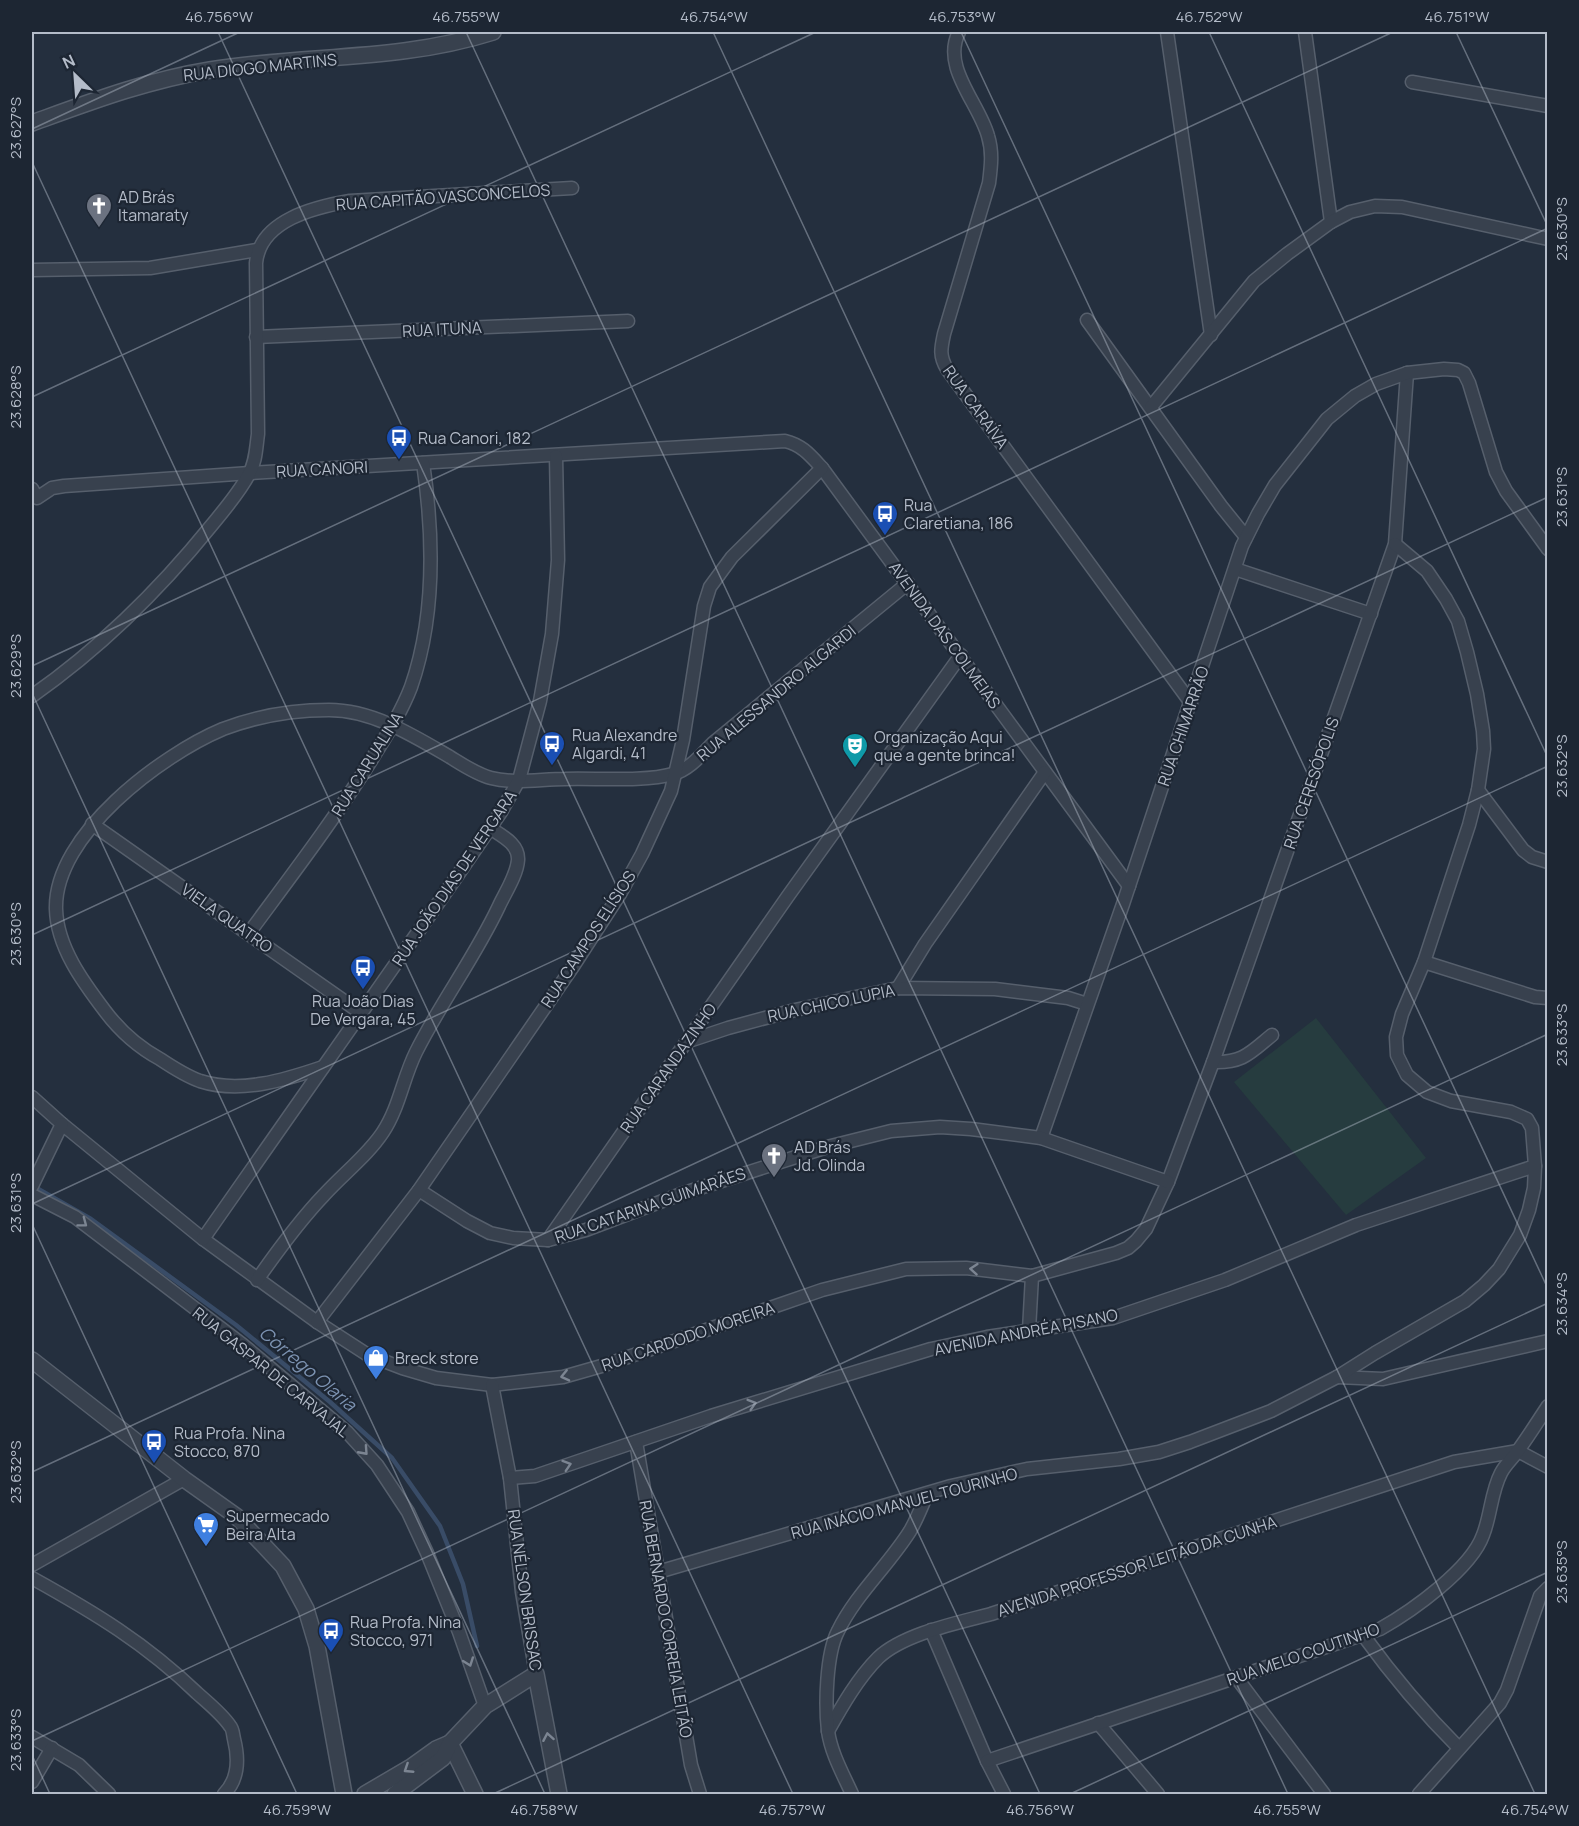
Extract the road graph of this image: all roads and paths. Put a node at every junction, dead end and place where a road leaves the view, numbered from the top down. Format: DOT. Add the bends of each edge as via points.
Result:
graph roads {
  1 [pos="493,32"];
  2 [pos="959,32"];
  3 [pos="1167,32"];
  4 [pos="1305,32"];
  5 [pos="1412,82"];
  6 [pos="1548,106"];
  7 [pos="32,123"];
  8 [pos="572,188"];
  9 [pos="1331,222"];
  10 [pos="1548,239"];
  11 [pos="257,250"];
  12 [pos="32,270"];
  13 [pos="1087,320"];
  14 [pos="628,321"];
  15 [pos="1211,335"];
  16 [pos="256,337"];
  17 [pos="1407,373"];
  18 [pos="1150,407"];
  19 [pos="764,444"];
  20 [pos="556,456"];
  21 [pos="423,463"];
  22 [pos="822,468"];
  23 [pos="250,473"];
  24 [pos="33,499"];
  25 [pos="1246,537"];
  26 [pos="1395,544"];
  27 [pos="1548,549"];
  28 [pos="1235,568"];
  29 [pos="908,583"];
  30 [pos="1371,614"];
  31 [pos="961,655"];
  32 [pos="32,696"];
  33 [pos="1191,703"];
  34 [pos="393,726"];
  35 [pos="1045,772"];
  36 [pos="676,773"];
  37 [pos="519,780"];
  38 [pos="1478,790"];
  39 [pos="92,824"];
  40 [pos="490,828"];
  41 [pos="1548,862"];
  42 [pos="1129,886"];
  43 [pos="249,933"];
  44 [pos="1424,962"];
  45 [pos="897,988"];
  46 [pos="1548,998"];
  47 [pos="1087,1004"];
  48 [pos="361,1013"];
  49 [pos="1272,1035"];
  50 [pos="685,1042"];
  51 [pos="1213,1062"];
  52 [pos="323,1066"];
  53 [pos="32,1097"];
  54 [pos="62,1124"];
  55 [pos="1041,1138"];
  56 [pos="1535,1166"];
  57 [pos="1168,1182"];
  58 [pos="32,1186"];
  59 [pos="419,1190"];
  60 [pos="32,1195"];
  61 [pos="203,1239"];
  62 [pos="548,1240"];
  63 [pos="1032,1275"];
  64 [pos="257,1280"];
  65 [pos="317,1323"];
  66 [pos="1029,1330"];
  67 [pos="1548,1341"];
  68 [pos="32,1359"];
  69 [pos="1337,1377"];
  70 [pos="492,1385"];
  71 [pos="1548,1406"];
  72 [pos="636,1442"];
  73 [pos="1518,1451"];
  74 [pos="1548,1467"];
  75 [pos="510,1478"];
  76 [pos="184,1479"];
  77 [pos="927,1494"];
  78 [pos="32,1564"];
  79 [pos="658,1572"];
  80 [pos="32,1578"];
  81 [pos="1548,1588"];
  82 [pos="931,1630"];
  83 [pos="1363,1635"];
  84 [pos="537,1674"];
  85 [pos="1236,1677"];
  86 [pos="485,1706"];
  87 [pos="1098,1723"];
  88 [pos="828,1731"];
  89 [pos="32,1737"];
  90 [pos="450,1743"];
  91 [pos="52,1748"];
  92 [pos="1459,1748"];
  93 [pos="987,1761"];
  94 [pos="32,1782"];
  95 [pos="109,1794"];
  96 [pos="224,1794"];
  97 [pos="344,1794"];
  98 [pos="365,1794"];
  99 [pos="395,1794"];
  100 [pos="475,1794"];
  101 [pos="559,1794"];
  102 [pos="700,1794"];
  103 [pos="852,1794"];
  104 [pos="1004,1794"];
  105 [pos="1158,1794"];
  106 [pos="1324,1794"];
  107 [pos="1419,1794"];
  1 -- 7 [label="street, RUA DIOGO MARTINS" via="400,53 254,65 169,78"];
  2 -- 33 [label="street, RUA CARAÍVA" via="954,51 956,65 986,130 992,160 989,183 944,334 941,358"];
  3 -- 15 [label="street"];
  4 -- 9 [label="street"];
  5 -- 6 [label="street"];
  8 -- 11 [label="street, RUA CAPITÃO VASCONCELOS" via="350,201 303,213 277,227"];
  9 -- 10 [label="street" via="1375,206 1402,207"];
  9 -- 15 [label="street" via="1254,281"];
  11 -- 12 [label="street" via="150,268"];
  11 -- 16 [label="street"];
  13 -- 18 [label="street"];
  14 -- 16 [label="street, RUA ITUNA"];
  15 -- 18 [label="street"];
  16 -- 23 [label="street" via="258,434"];
  17 -- 25 [label="street, RUA CHIMARRÃO" via="1376,384 1327,419 1275,485"];
  17 -- 26 [label="street, RUA CERESÓPOLIS"];
  17 -- 27 [label="street, RUA CHIMARRÃO" via="1444,369 1464,373 1496,472"];
  18 -- 25 [label="street"];
  19 -- 20 [label="street, RUA CANORI"];
  19 -- 22 [label="street, AVENIDA DAS COLMEIAS" via="795,444"];
  20 -- 21 [label="street, RUA CANORI"];
  20 -- 37 [label="street, RUA JOÃO DIAS DE VERGARA" via="558,560 552,634 540,701"];
  21 -- 23 [label="street, RUA CANORI"];
  21 -- 34 [label="street, RUA CARUALINA" via="431,539 427,617 411,688"];
  22 -- 29 [label="street, AVENIDA DAS COLMEIAS"];
  22 -- 36 [label="street, RUA CAMPOS ELÍSIOS" via="732,557 711,587 704,606"];
  23 -- 24 [label="street, RUA CANORI" via="64,486"];
  23 -- 32 [label="street" via="231,502 153,591 79,660"];
  25 -- 28 [label="street, RUA CHIMARRÃO"];
  26 -- 30 [label="street, RUA CERESÓPOLIS"];
  26 -- 38 [label="street, RUA INÁCIO MANUEL TOURINHO" via="1427,571 1458,621 1483,731"];
  28 -- 30 [label="street"];
  28 -- 33 [label="street, RUA CHIMARRÃO"];
  29 -- 31 [label="street, AVENIDA DAS COLMEIAS"];
  29 -- 36 [label="street, RUA ALESSANDRO ALGARDI"];
  30 -- 51 [label="street, RUA CERESÓPOLIS"];
  31 -- 35 [label="street, AVENIDA DAS COLMEIAS"];
  31 -- 50 [label="street, RUA CARANDAZINHO"];
  33 -- 42 [label="street, RUA CHIMARRÃO"];
  34 -- 37 [label="street" via="476,772 491,778"];
  34 -- 39 [label="street" via="333,710 293,711 257,718 222,730 184,750 115,801"];
  34 -- 43 [label="street, RUA CARUALINA" via="333,819"];
  35 -- 42 [label="street, AVENIDA DAS COLMEIAS"];
  35 -- 45 [label="street"];
  36 -- 37 [label="street"];
  36 -- 59 [label="street, RUA CAMPOS ELÍSIOS" via="663,810 620,894"];
  37 -- 40 [label="street, RUA JOÃO DIAS DE VERGARA"];
  38 -- 41 [label="street" via="1523,850"];
  38 -- 44 [label="street, RUA INÁCIO MANUEL TOURINHO"];
  39 -- 43 [label="street, VIELA QUATRO"];
  39 -- 52 [label="street" via="69,858 58,885 56,911 62,939 75,967 114,1023 142,1049 200,1081 230,1086 266,1083"];
  40 -- 48 [label="street, RUA JOÃO DIAS DE VERGARA"];
  40 -- 64 [label="street" via="516,850 517,867 481,940 414,1055 392,1115 362,1157 291,1232"];
  42 -- 47 [label="street, RUA CHIMARRÃO"];
  43 -- 48 [label="street, VIELA QUATRO"];
  44 -- 46 [label="street"];
  44 -- 56 [label="street, RUA INÁCIO MANUEL TOURINHO" via="1398,1028 1397,1055 1401,1064 1415,1083 1439,1098 1511,1112 1527,1119 1532,1128"];
  45 -- 47 [label="street, RUA CHICO LUPIA" via="995,989"];
  45 -- 50 [label="street, RUA CHICO LUPIA" via="795,1010"];
  47 -- 55 [label="street, RUA CHIMARRÃO"];
  48 -- 52 [label="street, RUA JOÃO DIAS DE VERGARA"];
  49 -- 51 [label="street" via="1246,1056 1230,1063"];
  50 -- 62 [label="street, RUA CARANDAZINHO"];
  51 -- 57 [label="street, RUA CERESÓPOLIS"];
  52 -- 61 [label="street, RUA JOÃO DIAS DE VERGARA"];
  53 -- 54 [label="street, RUA CARDODO MOREIRA"];
  54 -- 58 [label="street"];
  54 -- 61 [label="street, RUA CARDODO MOREIRA"];
  55 -- 57 [label="street, RUA CATARINA GUIMARÃES"];
  55 -- 62 [label="street, RUA CATARINA GUIMARÃES" via="951,1128 891,1131 799,1156"];
  56 -- 66 [label="street, AVENIDA ANDRÉA PISANO" via="1356,1225 1225,1280 1113,1318"];
  56 -- 69 [label="street, RUA INÁCIO MANUEL TOURINHO" via="1526,1223 1499,1269 1484,1285 1465,1301"];
  57 -- 63 [label="street, RUA CARDODO MOREIRA" via="1146,1229 1128,1248"];
  59 -- 62 [label="street, RUA CATARINA GUIMARÃES" via="490,1233"];
  59 -- 65 [label="street, RUA CAMPOS ELÍSIOS"];
  60 -- 86 [label="street, RUA GASPAR DE CARVAJAL, one-way" via="75,1217 243,1345 347,1432 377,1465 408,1512 422,1543"];
  61 -- 64 [label="street, RUA CARDODO MOREIRA"];
  63 -- 66 [label="street"];
  63 -- 70 [label="street, RUA CARDODO MOREIRA, one-way" via="966,1268 906,1269 822,1290 584,1371 552,1379"];
  64 -- 65 [label="street, RUA CARDODO MOREIRA"];
  65 -- 70 [label="street, RUA CARDODO MOREIRA" via="368,1355 402,1368 436,1378"];
  72 -- 66 [label="street, AVENIDA ANDRÉA PISANO, one-way" via="931,1349"];
  67 -- 69 [label="street" via="1383,1379"];
  68 -- 76 [label="street"];
  69 -- 77 [label="street, RUA INÁCIO MANUEL TOURINHO" via="1271,1411 1159,1452 1027,1469"];
  70 -- 75 [label="street, RUA NÉLSON BRISSAC"];
  71 -- 73 [label="street, RUA MELO COUTINHO"];
  75 -- 72 [label="street, AVENIDA ANDRÉA PISANO, one-way" via="535,1476"];
  72 -- 79 [label="street, RUA BERNARDO CORREIA LEITÃO"];
  73 -- 74 [label="street"];
  73 -- 82 [label="street, AVENIDA PROFESSOR LEITÃO DA CUNHA" via="1454,1462"];
  73 -- 83 [label="street, RUA MELO COUTINHO" via="1496,1482 1478,1548 1421,1603"];
  75 -- 84 [label="street, RUA NÉLSON BRISSAC" via="522,1592"];
  76 -- 78 [label="street"];
  76 -- 97 [label="street" via="236,1516 283,1566 306,1609 317,1646"];
  77 -- 79 [label="street, RUA INÁCIO MANUEL TOURINHO"];
  77 -- 88 [label="street" via="909,1533 837,1631 828,1673"];
  79 -- 102 [label="street, RUA BERNARDO CORREIA LEITÃO" via="691,1765"];
  80 -- 96 [label="street" via="91,1610 136,1641 231,1727 238,1769"];
  81 -- 92 [label="street" via="1540,1596 1500,1703"];
  82 -- 88 [label="street, AVENIDA PROFESSOR LEITÃO DA CUNHA" via="879,1658"];
  82 -- 93 [label="street"];
  83 -- 85 [label="street, RUA MELO COUTINHO"];
  83 -- 92 [label="street" via="1434,1724"];
  84 -- 86 [label="street"];
  101 -- 84 [label="street, RUA NÉLSON BRISSAC, one-way"];
  85 -- 87 [label="street, RUA MELO COUTINHO"];
  85 -- 106 [label="street"];
  86 -- 90 [label="street"];
  87 -- 93 [label="street, RUA MELO COUTINHO"];
  87 -- 105 [label="street"];
  88 -- 103 [label="street"];
  89 -- 91 [label="street"];
  90 -- 98 [label="street, one-way"];
  90 -- 99 [label="street" via="443,1758"];
  90 -- 100 [label="street"];
  91 -- 94 [label="street"];
  91 -- 95 [label="street" via="79,1765"];
  92 -- 107 [label="street"];
  93 -- 104 [label="street"];
}
